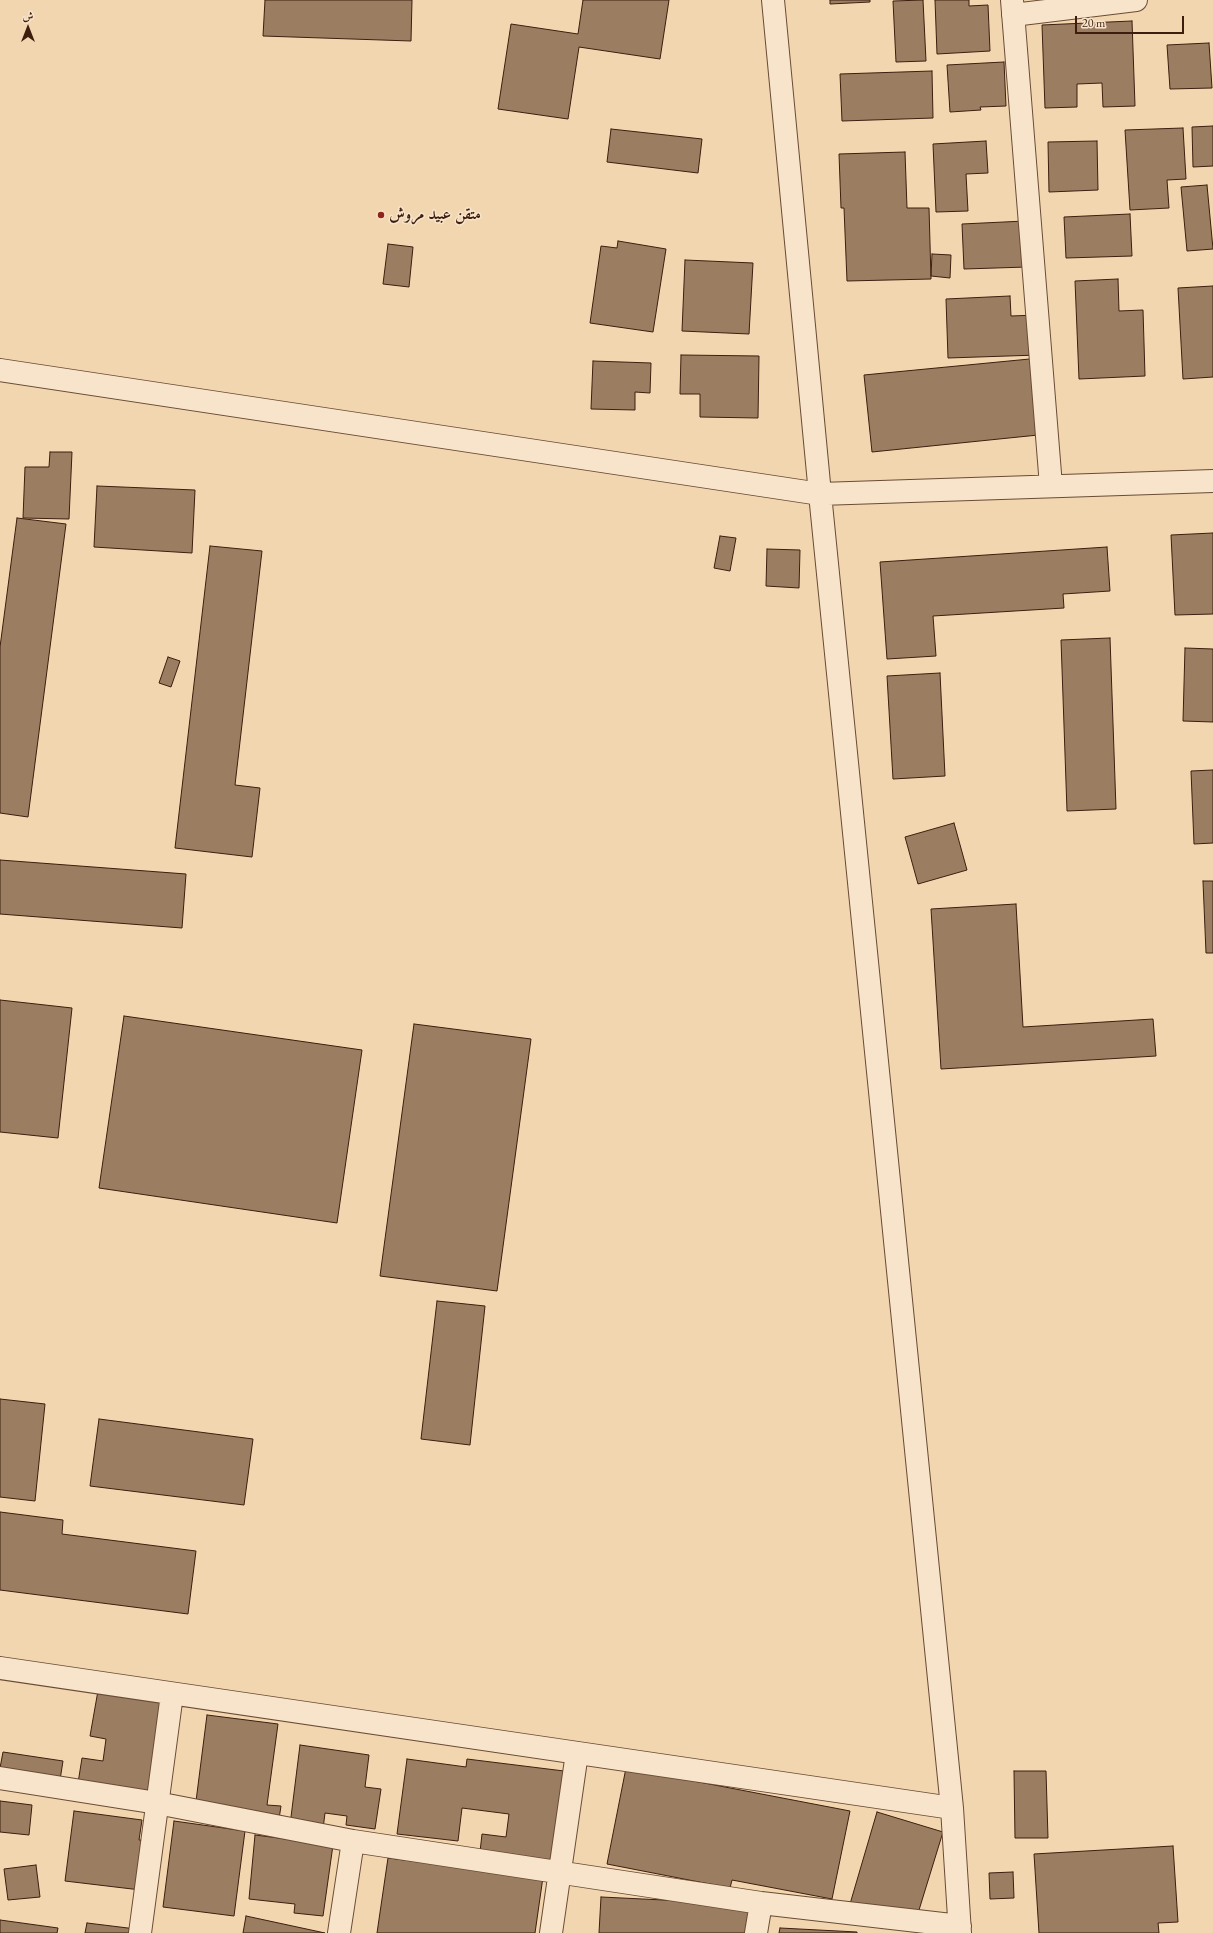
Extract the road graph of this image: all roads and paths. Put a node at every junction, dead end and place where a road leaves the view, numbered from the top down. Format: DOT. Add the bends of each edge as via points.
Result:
graph roads {
  1 [pos="773,0"];
  2 [pos="1136,0"];
  3 [pos="1012,7"];
  4 [pos="0,370"];
  5 [pos="1213,481"];
  6 [pos="1051,486"];
  7 [pos="820,494"];
  8 [pos="0,1668"];
  9 [pos="172,1694"];
  10 [pos="577,1753"];
  11 [pos="0,1778"];
  12 [pos="157,1803"];
  13 [pos="952,1808"];
  14 [pos="353,1841"];
  15 [pos="560,1872"];
  16 [pos="761,1903"];
  17 [pos="960,1930"];
  18 [pos="140,1933"];
  19 [pos="339,1933"];
  20 [pos="551,1933"];
  21 [pos="756,1933"];
  1 -- 7 [label="street"];
  2 -- 3 [label="street"];
  3 -- 6 [label="street"];
  4 -- 7 [label="street"];
  5 -- 6 [label="street"];
  6 -- 7 [label="street"];
  7 -- 13 [label="street"];
  8 -- 9 [label="street"];
  9 -- 10 [label="street"];
  9 -- 12 [label="street"];
  10 -- 13 [label="street"];
  10 -- 15 [label="street"];
  11 -- 12 [label="street"];
  12 -- 14 [label="street"];
  12 -- 18 [label="street"];
  13 -- 17 [label="street"];
  14 -- 15 [label="street"];
  14 -- 19 [label="street"];
  15 -- 16 [label="street"];
  15 -- 20 [label="street"];
  16 -- 17 [label="street"];
  16 -- 21 [label="street"];
}
